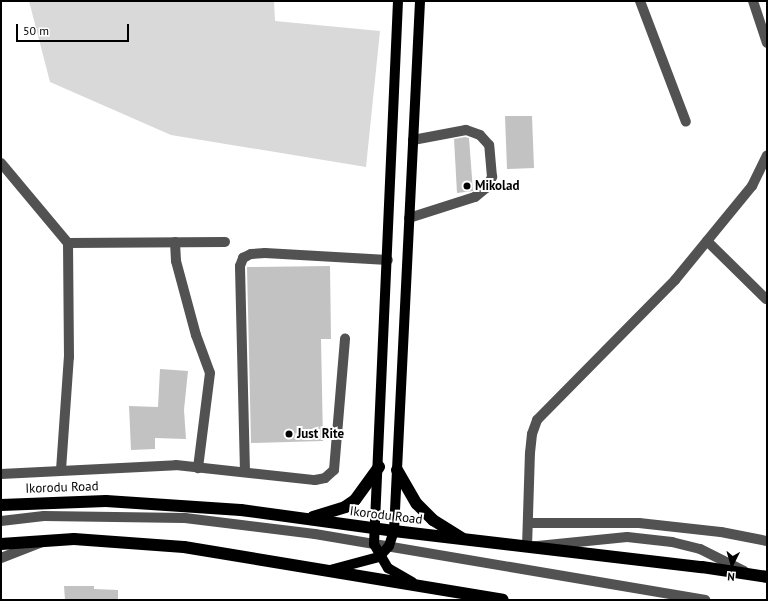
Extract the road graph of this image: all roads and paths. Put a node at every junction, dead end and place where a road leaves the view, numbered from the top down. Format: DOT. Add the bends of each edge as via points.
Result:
graph roads {
  1 [pos="398,1"];
  2 [pos="420,1"];
  3 [pos="640,1"];
  4 [pos="753,1"];
  5 [pos="767,43"];
  6 [pos="686,122"];
  7 [pos="413,140"];
  8 [pos="767,155"];
  9 [pos="1,163"];
  10 [pos="409,218"];
  11 [pos="707,241"];
  12 [pos="175,242"];
  13 [pos="224,242"];
  14 [pos="68,243"];
  15 [pos="388,260"];
  16 [pos="766,299"];
  17 [pos="345,338"];
  18 [pos="379,467"];
  19 [pos="198,468"];
  20 [pos="61,470"];
  21 [pos="397,470"];
  22 [pos="245,472"];
  23 [pos="1,474"];
  24 [pos="1,505"];
  25 [pos="306,518"];
  26 [pos="1,521"];
  27 [pos="528,523"];
  28 [pos="374,528"];
  29 [pos="394,531"];
  30 [pos="465,539"];
  31 [pos="47,540"];
  32 [pos="767,541"];
  33 [pos="1,544"];
  34 [pos="374,544"];
  35 [pos="389,546"];
  36 [pos="527,547"];
  37 [pos="379,557"];
  38 [pos="1,558"];
  39 [pos="329,571"];
  40 [pos="750,574"];
  41 [pos="767,577"];
  42 [pos="429,588"];
  43 [pos="502,600"];
  44 [pos="705,600"];
  1 -- 15 [label="main road"];
  2 -- 7 [label="main road"];
  3 -- 6 [label="street"];
  4 -- 5 [label="street"];
  7 -- 10 [label="main road"];
  7 -- 10 [label="street" via="466,130 480,135 489,145 492,177 486,188 475,197"];
  8 -- 11 [label="street" via="752,186"];
  9 -- 14 [label="street"];
  10 -- 21 [label="main road"];
  11 -- 16 [label="street"];
  11 -- 27 [label="street" via="675,280 537,420 531,447"];
  12 -- 13 [label="street"];
  12 -- 14 [label="street"];
  12 -- 19 [label="street" via="176,261 196,335 210,373"];
  14 -- 20 [label="street" via="69,357"];
  15 -- 18 [label="main road"];
  15 -- 22 [label="street" via="265,253 251,254 243,258 240,266"];
  17 -- 22 [label="street" via="334,470 325,478 315,480"];
  18 -- 25 [label="highway" via="355,500 345,507"];
  18 -- 28 [label="main road"];
  19 -- 20 [label="street" via="176,465"];
  19 -- 22 [label="street"];
  20 -- 23 [label="street"];
  21 -- 29 [label="main road"];
  21 -- 30 [label="highway" via="417,504 433,520"];
  24 -- 25 [label="highway, Ikorodu Road" via="106,501 241,510"];
  25 -- 28 [label="highway, Ikorodu Road"];
  26 -- 34 [label="street" via="44,516 185,518"];
  27 -- 32 [label="street" via="639,523 720,532"];
  27 -- 36 [label="street"];
  28 -- 29 [label="highway, Ikorodu Road"];
  28 -- 34 [label="main road"];
  29 -- 30 [label="highway, Ikorodu Road"];
  29 -- 35 [label="main road"];
  30 -- 36 [label="highway, Ikorodu Road"];
  31 -- 33 [label="highway"];
  31 -- 38 [label="street"];
  31 -- 39 [label="highway" via="74,539 184,547"];
  34 -- 35 [label="street"];
  34 -- 37 [label="main road"];
  35 -- 37 [label="main road"];
  35 -- 44 [label="street"];
  36 -- 40 [label="highway, Ikorodu Road"];
  36 -- 40 [label="street" via="628,537 672,542 700,549"];
  37 -- 39 [label="main road"];
  37 -- 42 [label="main road" via="388,568 403,579"];
  39 -- 42 [label="highway"];
  40 -- 41 [label="highway, Ikorodu Road"];
  42 -- 43 [label="highway"];
}
